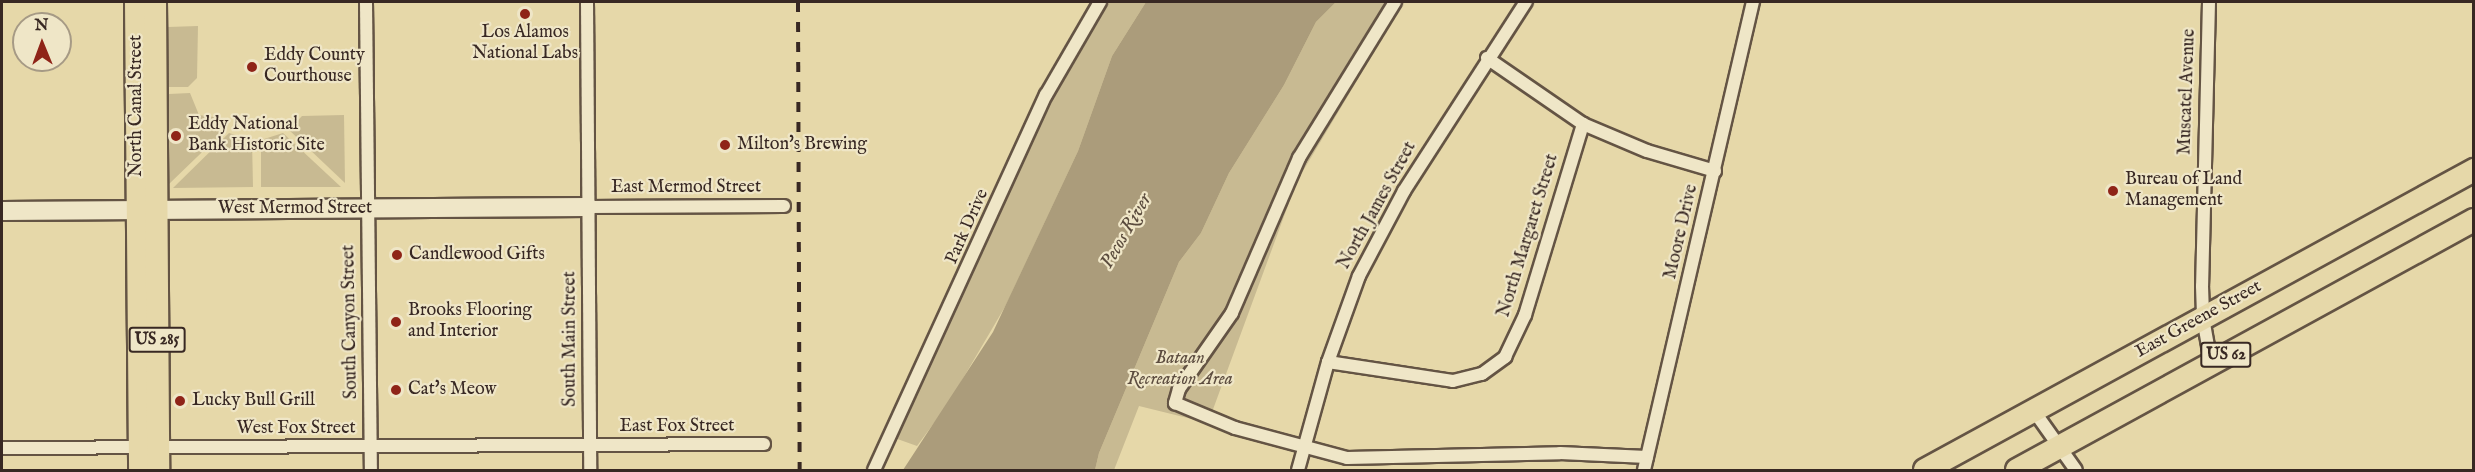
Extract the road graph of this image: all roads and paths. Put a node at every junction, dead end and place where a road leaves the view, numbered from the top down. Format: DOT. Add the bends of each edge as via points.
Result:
graph roads {
  1 [pos="136,2"];
  2 [pos="155,2"];
  3 [pos="366,2"];
  4 [pos="586,2"];
  5 [pos="1100,2"];
  6 [pos="1395,2"];
  7 [pos="1526,2"];
  8 [pos="1753,2"];
  9 [pos="2210,2"];
  10 [pos="1487,58"];
  11 [pos="1583,124"];
  12 [pos="2474,170"];
  13 [pos="1715,171"];
  14 [pos="784,206"];
  15 [pos="588,207"];
  16 [pos="367,208"];
  17 [pos="146,210"];
  18 [pos="2,211"];
  19 [pos="2474,220"];
  20 [pos="2203,318"];
  21 [pos="1328,362"];
  22 [pos="2211,363"];
  23 [pos="2034,411"];
  24 [pos="764,444"];
  25 [pos="590,445"];
  26 [pos="149,447"];
  27 [pos="371,447"];
  28 [pos="1304,447"];
  29 [pos="2059,447"];
  30 [pos="2,448"];
  31 [pos="1647,457"];
  32 [pos="140,471"];
  33 [pos="158,471"];
  34 [pos="371,471"];
  35 [pos="590,471"];
  36 [pos="874,471"];
  37 [pos="1298,471"];
  38 [pos="1644,471"];
  39 [pos="1925,471"];
  40 [pos="2017,471"];
  41 [pos="2076,471"];
  1 -- 17 [label="highway, North Canal Street / US 285"];
  2 -- 17 [label="highway, North Canal Street / US 285"];
  3 -- 16 [label="street, South Canyon Street"];
  4 -- 15 [label="street, South Main Street"];
  5 -- 36 [label="street, Park Drive" via="1046,95"];
  6 -- 28 [label="street" via="1299,158 1220,334 1174,399 1181,407 1217,421"];
  7 -- 10 [label="street, North James Street"];
  8 -- 13 [label="street, Moore Drive"];
  9 -- 20 [label="street, Muscatel Avenue"];
  10 -- 11 [label="street"];
  10 -- 21 [label="street, North James Street" via="1380,233 1359,276"];
  11 -- 13 [label="street" via="1647,152"];
  11 -- 21 [label="street, North Margaret Street" via="1525,315 1505,357 1482,374 1453,381"];
  12 -- 20 [label="highway, East Greene Street / US 62"];
  13 -- 31 [label="street, Moore Drive"];
  14 -- 15 [label="street, East Mermod Street"];
  15 -- 16 [label="street, West Mermod Street"];
  15 -- 25 [label="street, South Main Street"];
  16 -- 17 [label="street, West Mermod Street"];
  16 -- 27 [label="street, South Canyon Street"];
  17 -- 18 [label="street, West Mermod Street"];
  17 -- 26 [label="highway, US 285"];
  19 -- 22 [label="highway, US 62"];
  20 -- 22 [label="street, Muscatel Avenue"];
  20 -- 23 [label="highway, East Greene Street / US 62"];
  21 -- 28 [label="street, North James Street"];
  22 -- 29 [label="highway, US 62"];
  23 -- 29 [label="street"];
  23 -- 39 [label="highway, East Greene Street / US 62"];
  24 -- 25 [label="street, East Fox Street"];
  25 -- 27 [label="street, West Fox Street"];
  25 -- 35 [label="street, South Main Street"];
  26 -- 27 [label="street, West Fox Street"];
  26 -- 30 [label="street, West Fox Street"];
  26 -- 32 [label="highway, US 285"];
  26 -- 33 [label="highway, US 285"];
  27 -- 34 [label="street, South Canyon Street"];
  28 -- 31 [label="street" via="1347,458 1560,453"];
  28 -- 37 [label="street, North James Street"];
  29 -- 40 [label="highway, US 62"];
  29 -- 41 [label="street"];
  31 -- 38 [label="street, Moore Drive"];
}
